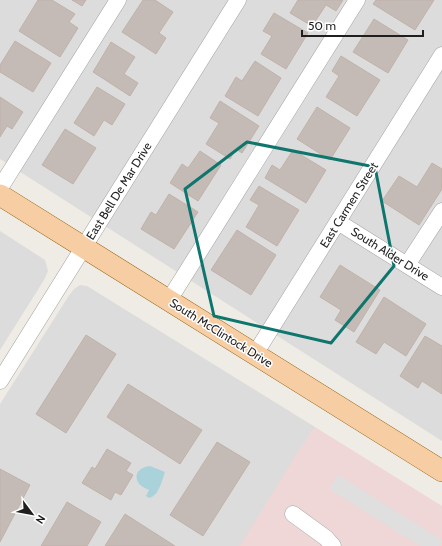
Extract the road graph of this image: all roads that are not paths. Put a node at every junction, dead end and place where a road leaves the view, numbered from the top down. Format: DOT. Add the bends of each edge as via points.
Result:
graph roads {
  1 [pos="118,0"];
  2 [pos="238,0"];
  3 [pos="358,0"];
  4 [pos="442,55"];
  5 [pos="0,188"];
  6 [pos="0,195"];
  7 [pos="442,211"];
  8 [pos="338,222"];
  9 [pos="84,247"];
  10 [pos="407,265"];
  11 [pos="442,287"];
  12 [pos="169,300"];
  13 [pos="255,354"];
  14 [pos="0,381"];
  15 [pos="442,472"];
  16 [pos="293,514"];
  17 [pos="333,546"];
  1 -- 5 [label="street"];
  2 -- 9 [label="street, East Bell De Mar Drive"];
  3 -- 12 [label="street"];
  4 -- 8 [label="street, East Carmen Street"];
  6 -- 9 [label="main road, South McClintock Drive"];
  7 -- 10 [label="street"];
  8 -- 10 [label="street, South Alder Drive"];
  8 -- 13 [label="street, East Carmen Street"];
  9 -- 12 [label="main road, South McClintock Drive"];
  9 -- 14 [label="street, East Bell De Mar Drive"];
  10 -- 11 [label="street, South Alder Drive"];
  12 -- 13 [label="main road, South McClintock Drive"];
  13 -- 15 [label="main road, South McClintock Drive"];
  16 -- 17 [label="street"];
}
